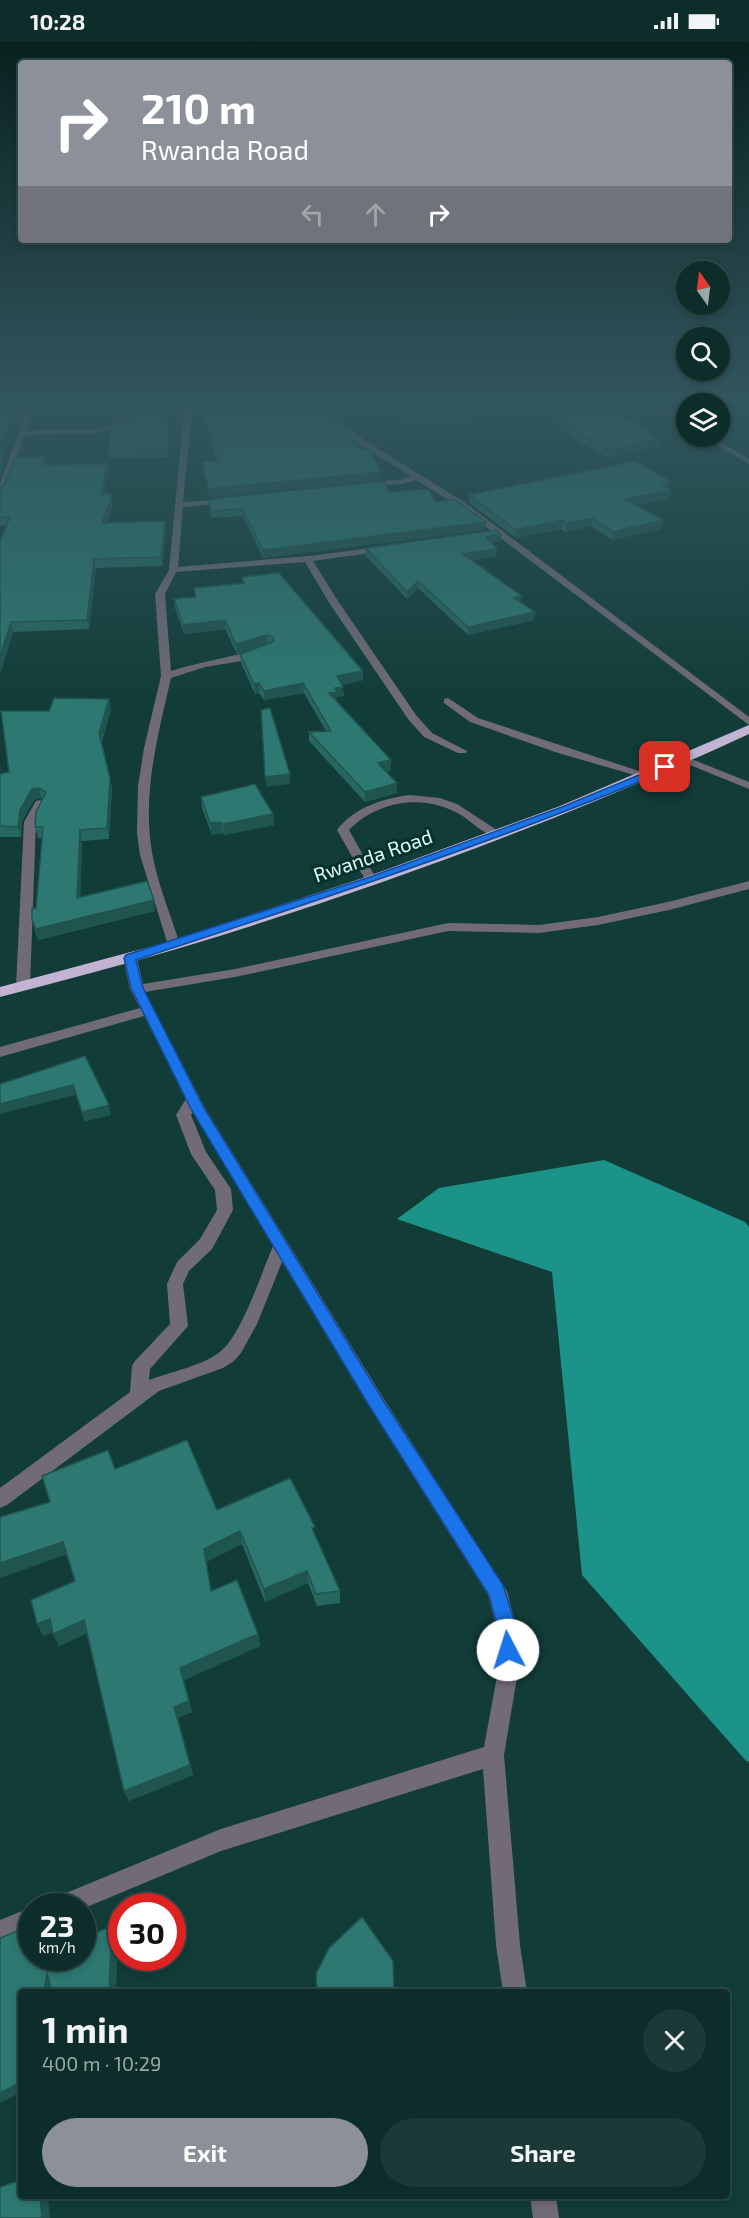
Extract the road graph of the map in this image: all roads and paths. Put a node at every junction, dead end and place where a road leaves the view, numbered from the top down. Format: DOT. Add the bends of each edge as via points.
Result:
graph roads {
  1 [pos="206,503"];
  2 [pos="459,503"];
  3 [pos="180,505"];
  4 [pos="498,532"];
  5 [pos="486,533"];
  6 [pos="391,547"];
  7 [pos="308,559"];
  8 [pos="173,570"];
  9 [pos="268,649"];
  10 [pos="166,676"];
  11 [pos="448,701"];
  12 [pos="749,722"];
  13 [pos="749,729"];
  14 [pos="462,751"];
  15 [pos="684,759"];
  16 [pos="645,776"];
  17 [pos="749,786"];
  18 [pos="40,803"];
  19 [pos="497,834"];
  20 [pos="370,880"];
  21 [pos="749,885"];
  22 [pos="174,945"];
  23 [pos="130,958"];
  24 [pos="23,986"];
  25 [pos="137,988"];
  26 [pos="0,992"];
  27 [pos="148,1010"];
  28 [pos="0,1052"];
  29 [pos="194,1100"];
  30 [pos="282,1244"];
  31 [pos="139,1397"];
  32 [pos="0,1499"];
  33 [pos="493,1755"];
  34 [pos="93,1893"];
  35 [pos="18,1925"];
  36 [pos="0,1932"];
  37 [pos="514,1989"];
  38 [pos="543,2199"];
  39 [pos="546,2218"];
  1 -- 3 [label="street"];
  2 -- 4 [label="street"];
  3 -- 8 [label="street"];
  4 -- 5 [label="street"];
  4 -- 12 [label="street"];
  6 -- 7 [label="street"];
  7 -- 8 [label="street"];
  7 -- 14 [label="street" via="412,717 434,738"];
  8 -- 10 [label="street" via="160,594"];
  9 -- 10 [label="street"];
  10 -- 22 [label="street" via="149,748 143,832 146,855"];
  11 -- 16 [label="street" via="474,720"];
  13 -- 15 [label="highway, Rwanda Road"];
  15 -- 16 [label="highway, Rwanda Road"];
  15 -- 17 [label="street"];
  16 -- 19 [label="highway, Rwanda Road"];
  18 -- 24 [label="street" via="30,822"];
  19 -- 20 [label="highway, Rwanda Road"];
  19 -- 20 [label="street" via="452,805 417,798 381,804 352,817 343,830"];
  20 -- 22 [label="highway, Rwanda Road"];
  21 -- 25 [label="street" via="598,921 539,929 448,927 235,974"];
  22 -- 23 [label="highway, Rwanda Road"];
  23 -- 24 [label="highway, Rwanda Road"];
  23 -- 25 [label="street"];
  24 -- 26 [label="highway, Rwanda Road"];
  25 -- 27 [label="street"];
  27 -- 28 [label="street"];
  27 -- 29 [label="street"];
  29 -- 30 [label="street"];
  29 -- 31 [label="street" via="183,1115 199,1154 223,1189 225,1210 206,1244 179,1275 175,1284 179,1326 141,1366"];
  30 -- 31 [label="street" via="248,1324 228,1356 153,1386"];
  30 -- 33 [label="street" via="376,1402 497,1591 507,1630 508,1671"];
  31 -- 32 [label="street"];
  33 -- 34 [label="street" via="221,1840"];
  33 -- 37 [label="street"];
  35 -- 36 [label="street"];
  38 -- 39 [label="street"];
}
